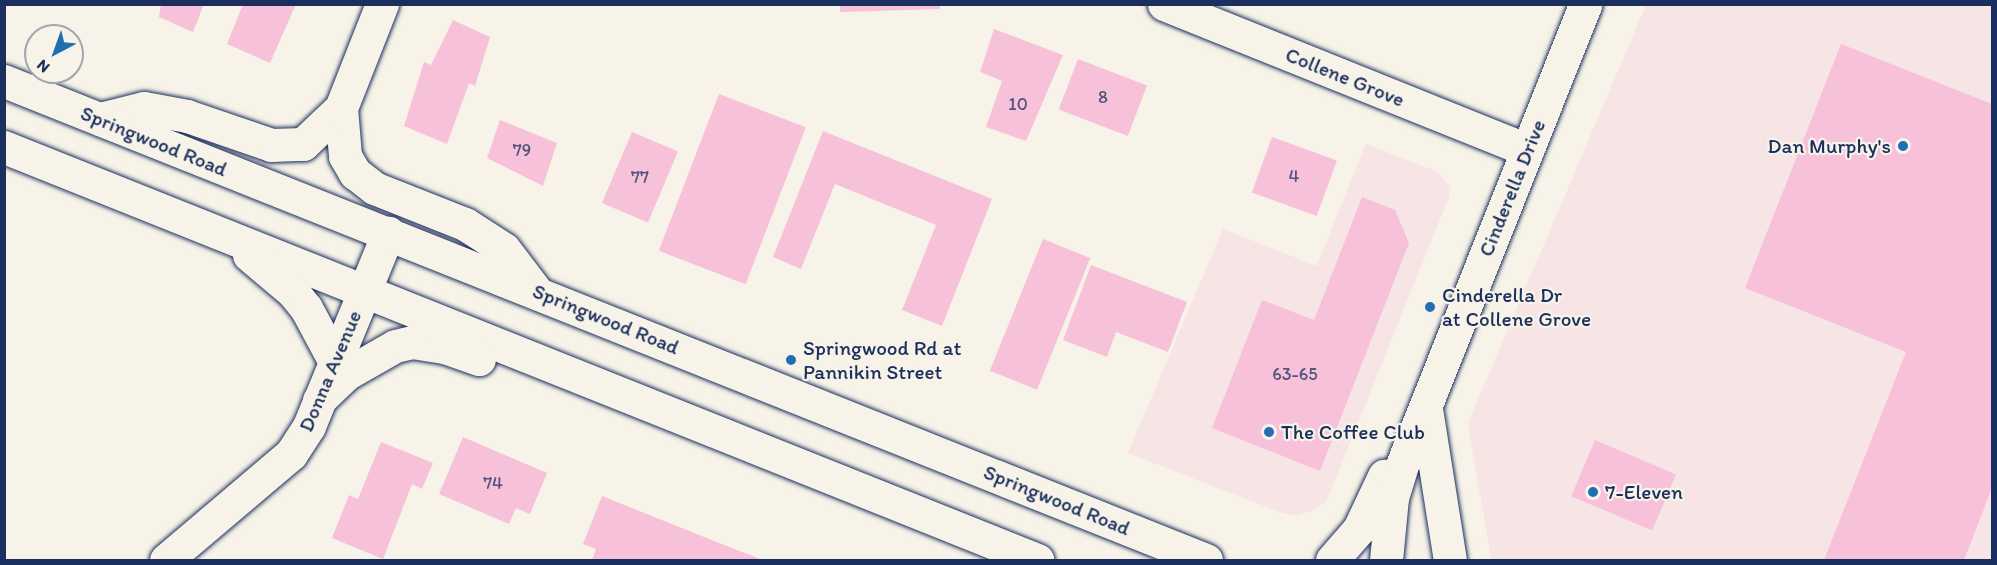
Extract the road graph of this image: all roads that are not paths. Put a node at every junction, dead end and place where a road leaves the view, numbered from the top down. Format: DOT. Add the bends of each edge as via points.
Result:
graph roads {
  1 [pos="382,4"];
  2 [pos="1164,4"];
  3 [pos="1585,4"];
  4 [pos="4,81"];
  5 [pos="340,108"];
  6 [pos="100,119"];
  7 [pos="4,147"];
  8 [pos="1527,150"];
  9 [pos="222,234"];
  10 [pos="387,234"];
  11 [pos="536,291"];
  12 [pos="363,292"];
  13 [pos="334,362"];
  14 [pos="543,363"];
  15 [pos="319,400"];
  16 [pos="1425,404"];
  17 [pos="166,561"];
  18 [pos="1037,561"];
  19 [pos="1206,561"];
  20 [pos="1332,561"];
  21 [pos="1386,561"];
  22 [pos="1450,561"];
  1 -- 5 [label="main road"];
  2 -- 8 [label="main road, Collene Grove"];
  3 -- 8 [label="main road, Cinderella Drive"];
  4 -- 6 [label="main road, Springwood Road"];
  5 -- 6 [label="main road" via="303,144 271,145 186,116 144,108"];
  5 -- 11 [label="main road" via="345,156 355,173 374,188 465,224 504,249"];
  6 -- 10 [label="main road, Springwood Road"];
  7 -- 9 [label="main road"];
  8 -- 16 [label="main road, Cinderella Drive"];
  9 -- 12 [label="main road"];
  9 -- 13 [label="main road" via="293,292 306,308"];
  10 -- 11 [label="main road, Springwood Road"];
  10 -- 12 [label="main road, Donna Avenue"];
  11 -- 19 [label="main road, Springwood Road"];
  12 -- 13 [label="main road, Donna Avenue"];
  12 -- 14 [label="main road"];
  13 -- 15 [label="main road, Donna Avenue"];
  14 -- 15 [label="main road" via="489,363 444,347 412,342 368,359"];
  14 -- 18 [label="main road"];
  15 -- 17 [label="main road, Donna Avenue" via="309,426 291,454"];
  16 -- 20 [label="main road" via="1359,529"];
  16 -- 21 [label="main road" via="1392,498"];
  16 -- 22 [label="main road"];
}
